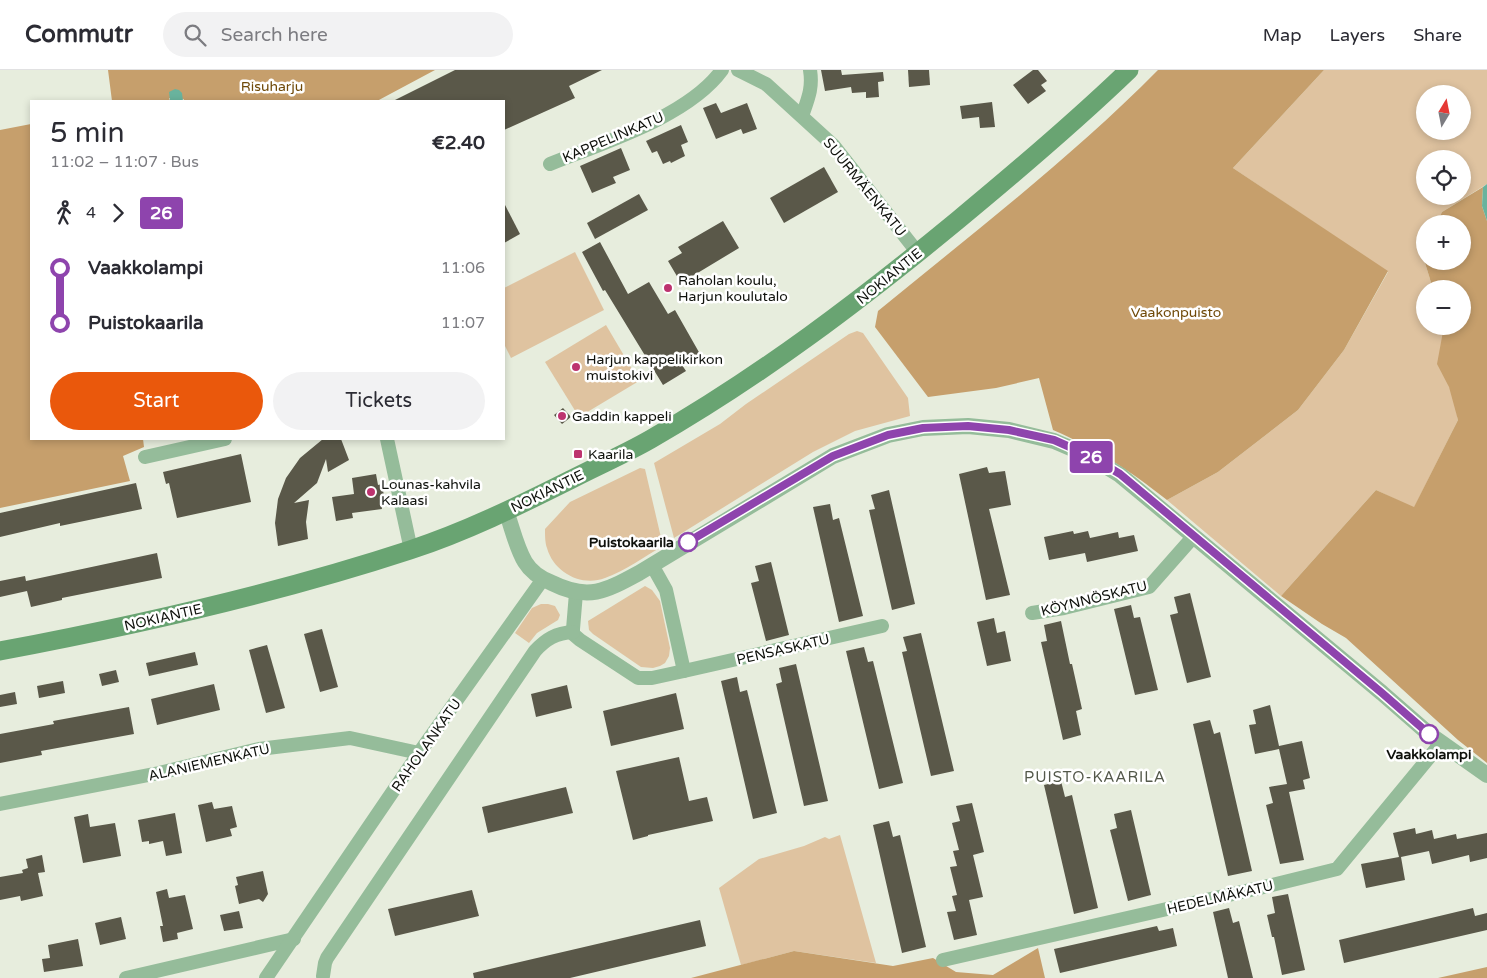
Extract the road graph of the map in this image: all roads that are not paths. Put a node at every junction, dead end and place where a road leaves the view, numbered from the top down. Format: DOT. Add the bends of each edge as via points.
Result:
graph roads {
  1 [pos="722,70"];
  2 [pos="738,70"];
  3 [pos="810,70"];
  4 [pos="1129,70"];
  5 [pos="802,116"];
  6 [pos="550,164"];
  7 [pos="918,252"];
  8 [pos="221,440"];
  9 [pos="387,440"];
  10 [pos="145,457"];
  11 [pos="506,511"];
  12 [pos="1194,536"];
  13 [pos="411,550"];
  14 [pos="652,564"];
  15 [pos="543,579"];
  16 [pos="576,593"];
  17 [pos="1032,613"];
  18 [pos="882,626"];
  19 [pos="573,632"];
  20 [pos="0,651"];
  21 [pos="684,671"];
  22 [pos="1441,743"];
  23 [pos="419,753"];
  24 [pos="1487,775"];
  25 [pos="0,804"];
  26 [pos="294,939"];
  27 [pos="943,960"];
  28 [pos="323,976"];
  29 [pos="126,978"];
  30 [pos="266,978"];
  1 -- 6 [label="street, KAPPELINKATU" via="676,109 630,133"];
  2 -- 5 [label="street, SUURMÄENKATU" via="766,84"];
  3 -- 5 [label="street" via="812,83"];
  4 -- 7 [label="main road, NOKIANTIE" via="1040,152"];
  5 -- 7 [label="street, SUURMÄENKATU" via="834,146"];
  7 -- 11 [label="main road, NOKIANTIE" via="814,333 685,419 621,455"];
  8 -- 10 [label="street"];
  9 -- 13 [label="street"];
  11 -- 13 [label="main road, NOKIANTIE"];
  11 -- 15 [label="street" via="525,563"];
  12 -- 14 [label="street" via="1120,474 1054,440 1009,430 968,426 923,428 888,435 833,456"];
  12 -- 17 [label="street, KÖYNNÖSKATU" via="1150,587"];
  12 -- 22 [label="street"];
  13 -- 20 [label="main road, NOKIANTIE" via="257,595"];
  14 -- 16 [label="street" via="609,588"];
  14 -- 21 [label="street" via="664,584"];
  15 -- 16 [label="street"];
  15 -- 23 [label="street, RAHOLANKATU"];
  16 -- 19 [label="street"];
  18 -- 21 [label="street, PENSASKATU"];
  19 -- 21 [label="street, PENSASKATU" via="638,678"];
  19 -- 28 [label="street" via="549,638 535,651 331,952"];
  22 -- 24 [label="street"];
  22 -- 27 [label="street, HEDELMÄKATU" via="1337,869"];
  23 -- 25 [label="street, ALANIEMENKATU" via="350,738 259,749 159,773"];
  23 -- 26 [label="street, RAHOLANKATU"];
  26 -- 29 [label="street"];
  26 -- 30 [label="street, RAHOLANKATU"];
}
